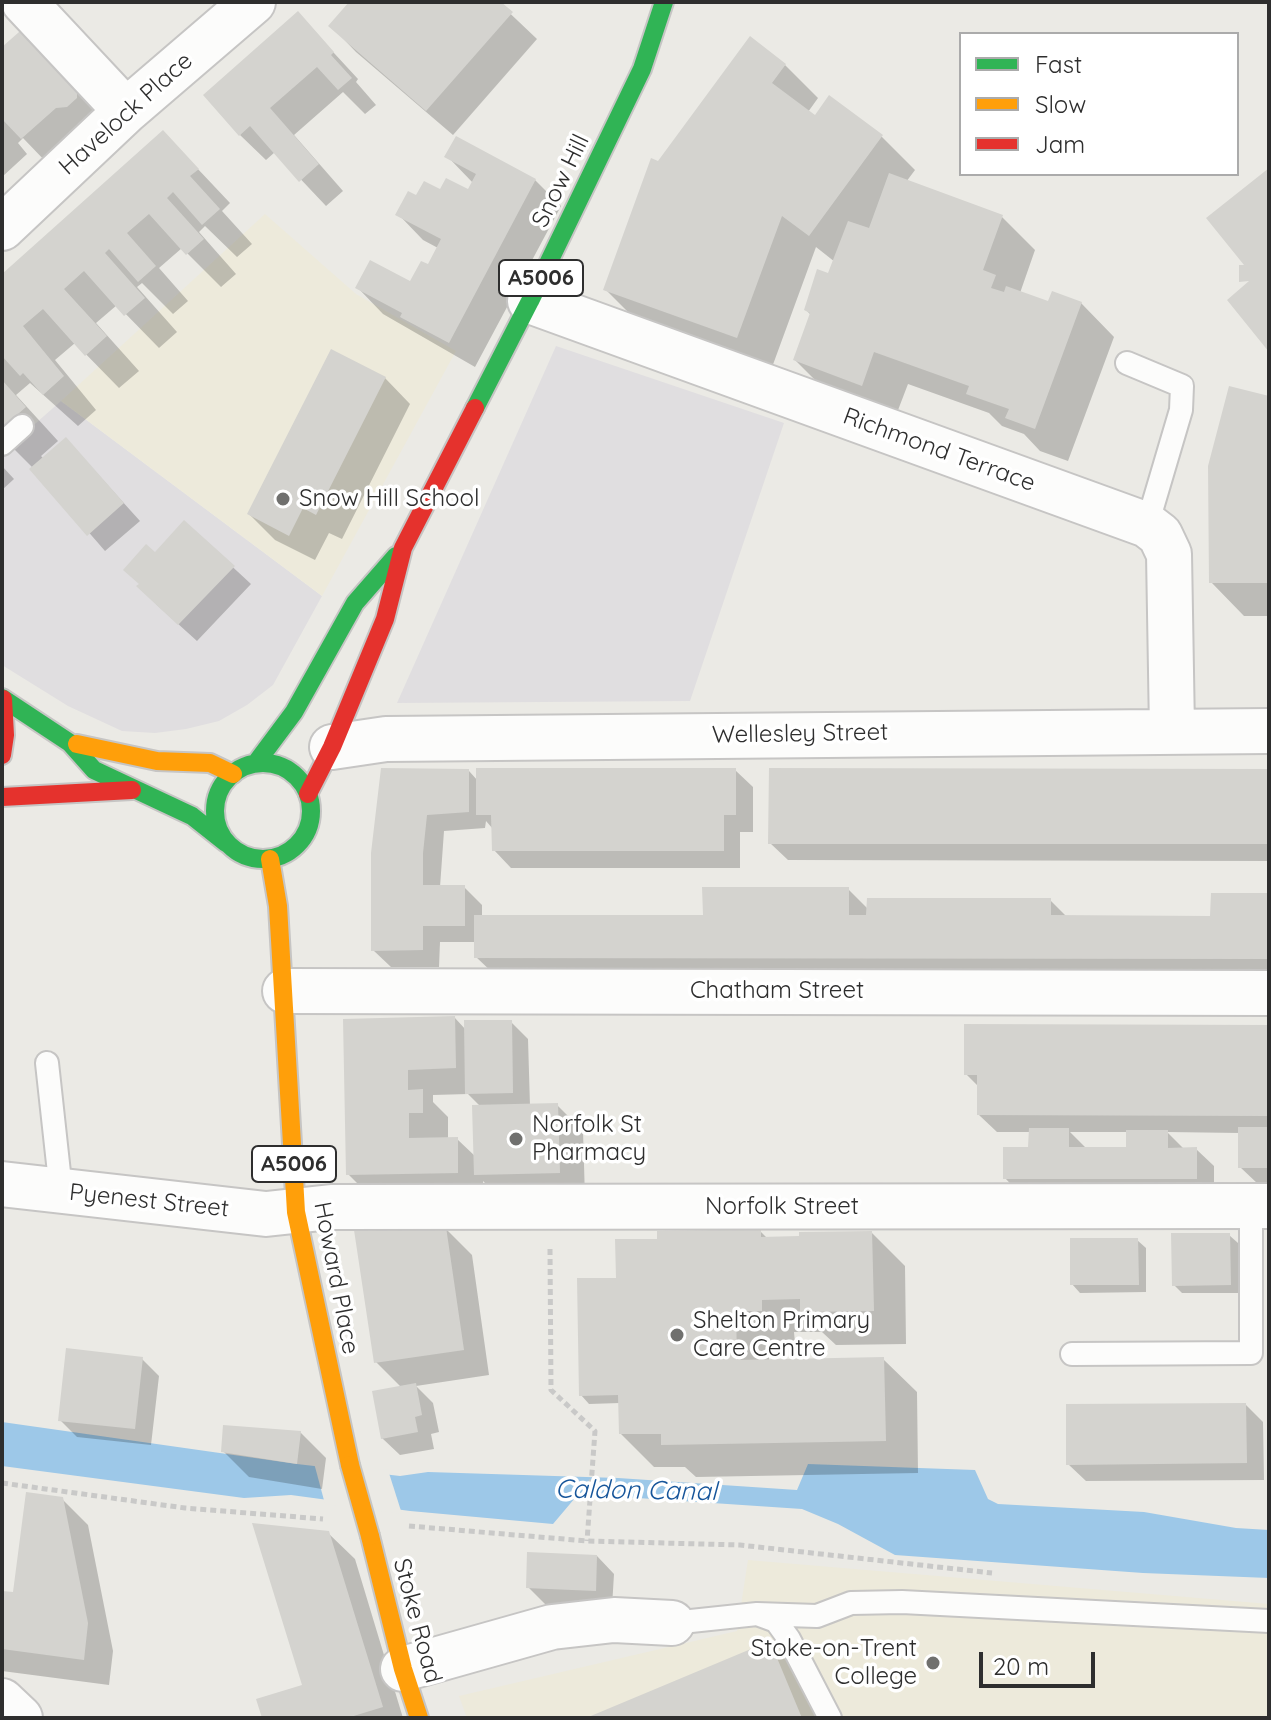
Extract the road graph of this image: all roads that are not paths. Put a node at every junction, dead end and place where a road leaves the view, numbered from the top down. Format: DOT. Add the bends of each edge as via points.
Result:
graph roads {
  1 [pos="24,2"];
  2 [pos="253,2"];
  3 [pos="664,2"];
  4 [pos="126,111"];
  5 [pos="2,228"];
  6 [pos="530,301"];
  7 [pos="1127,363"];
  8 [pos="22,426"];
  9 [pos="2,444"];
  10 [pos="1147,525"];
  11 [pos="403,548"];
  12 [pos="3,698"];
  13 [pos="1172,730"];
  14 [pos="1269,731"];
  15 [pos="70,743"];
  16 [pos="332,747"];
  17 [pos="2,755"];
  18 [pos="256,763"];
  19 [pos="233,774"];
  20 [pos="132,790"];
  21 [pos="308,794"];
  22 [pos="2,797"];
  23 [pos="226,843"];
  24 [pos="270,859"];
  25 [pos="285,991"];
  26 [pos="1269,993"];
  27 [pos="47,1063"];
  28 [pos="2,1184"];
  29 [pos="61,1191"];
  30 [pos="1260,1206"];
  31 [pos="296,1212"];
  32 [pos="1251,1353"];
  33 [pos="1072,1354"];
  34 [pos="1269,1368"];
  35 [pos="370,1536"];
  36 [pos="757,1614"];
  37 [pos="1269,1621"];
  38 [pos="672,1623"];
  39 [pos="403,1669"];
  40 [pos="2,1701"];
  41 [pos="20,1718"];
  42 [pos="419,1718"];
  43 [pos="830,1718"];
  1 -- 4 [label="street"];
  2 -- 4 [label="street, Havelock Place"];
  3 -- 6 [label="main road, Snow Hill / A5006" via="642,69"];
  4 -- 5 [label="street, Havelock Place"];
  6 -- 10 [label="street, Richmond Terrace"];
  6 -- 11 [label="main road, Snow Hill / A5006"];
  7 -- 10 [label="lane" via="1182,386 1181,410"];
  8 -- 9 [label="lane"];
  10 -- 13 [label="street" via="1160,535 1169,554"];
  11 -- 16 [label="main road, Snow Hill / A5006" via="385,619"];
  11 -- 18 [label="main road, Snow Hill / A5006" via="355,603 294,712"];
  12 -- 15 [label="main road"];
  12 -- 17 [label="main road"];
  13 -- 14 [label="street, Wellesley Street"];
  13 -- 16 [label="street, Wellesley Street" via="386,739"];
  15 -- 19 [label="main road" via="157,761 210,763"];
  15 -- 20 [label="main road" via="94,770"];
  16 -- 21 [label="main road, Snow Hill / A5006"];
  18 -- 19 [label="main road"];
  18 -- 21 [label="main road" via="292,773"];
  19 -- 23 [label="main road" via="219,789 214,806"];
  20 -- 22 [label="main road"];
  20 -- 23 [label="main road" via="192,816"];
  21 -- 24 [label="main road" via="309,825 301,840 294,849"];
  23 -- 24 [label="main road" via="253,859"];
  24 -- 25 [label="main road, Howard Place / A5006"];
  25 -- 26 [label="street, Chatham Street"];
  25 -- 31 [label="main road, Howard Place / A5006"];
  27 -- 29 [label="lane"];
  28 -- 29 [label="street, Pyenest Street"];
  29 -- 31 [label="street, Pyenest Street" via="266,1214"];
  30 -- 31 [label="street, Norfolk Street" via="331,1207"];
  30 -- 32 [label="lane"];
  31 -- 35 [label="main road, Howard Place / A5006, bridge"];
  32 -- 33 [label="lane"];
  32 -- 34 [label="lane"];
  35 -- 39 [label="main road, Stoke Road / A5006"];
  36 -- 37 [label="lane" via="817,1616 851,1603 902,1602"];
  36 -- 38 [label="lane"];
  36 -- 43 [label="lane" via="776,1621 789,1639"];
  38 -- 39 [label="street" via="614,1620 552,1627"];
  39 -- 42 [label="main road, Stoke Road / A5006"];
  40 -- 41 [label="street"];
}
